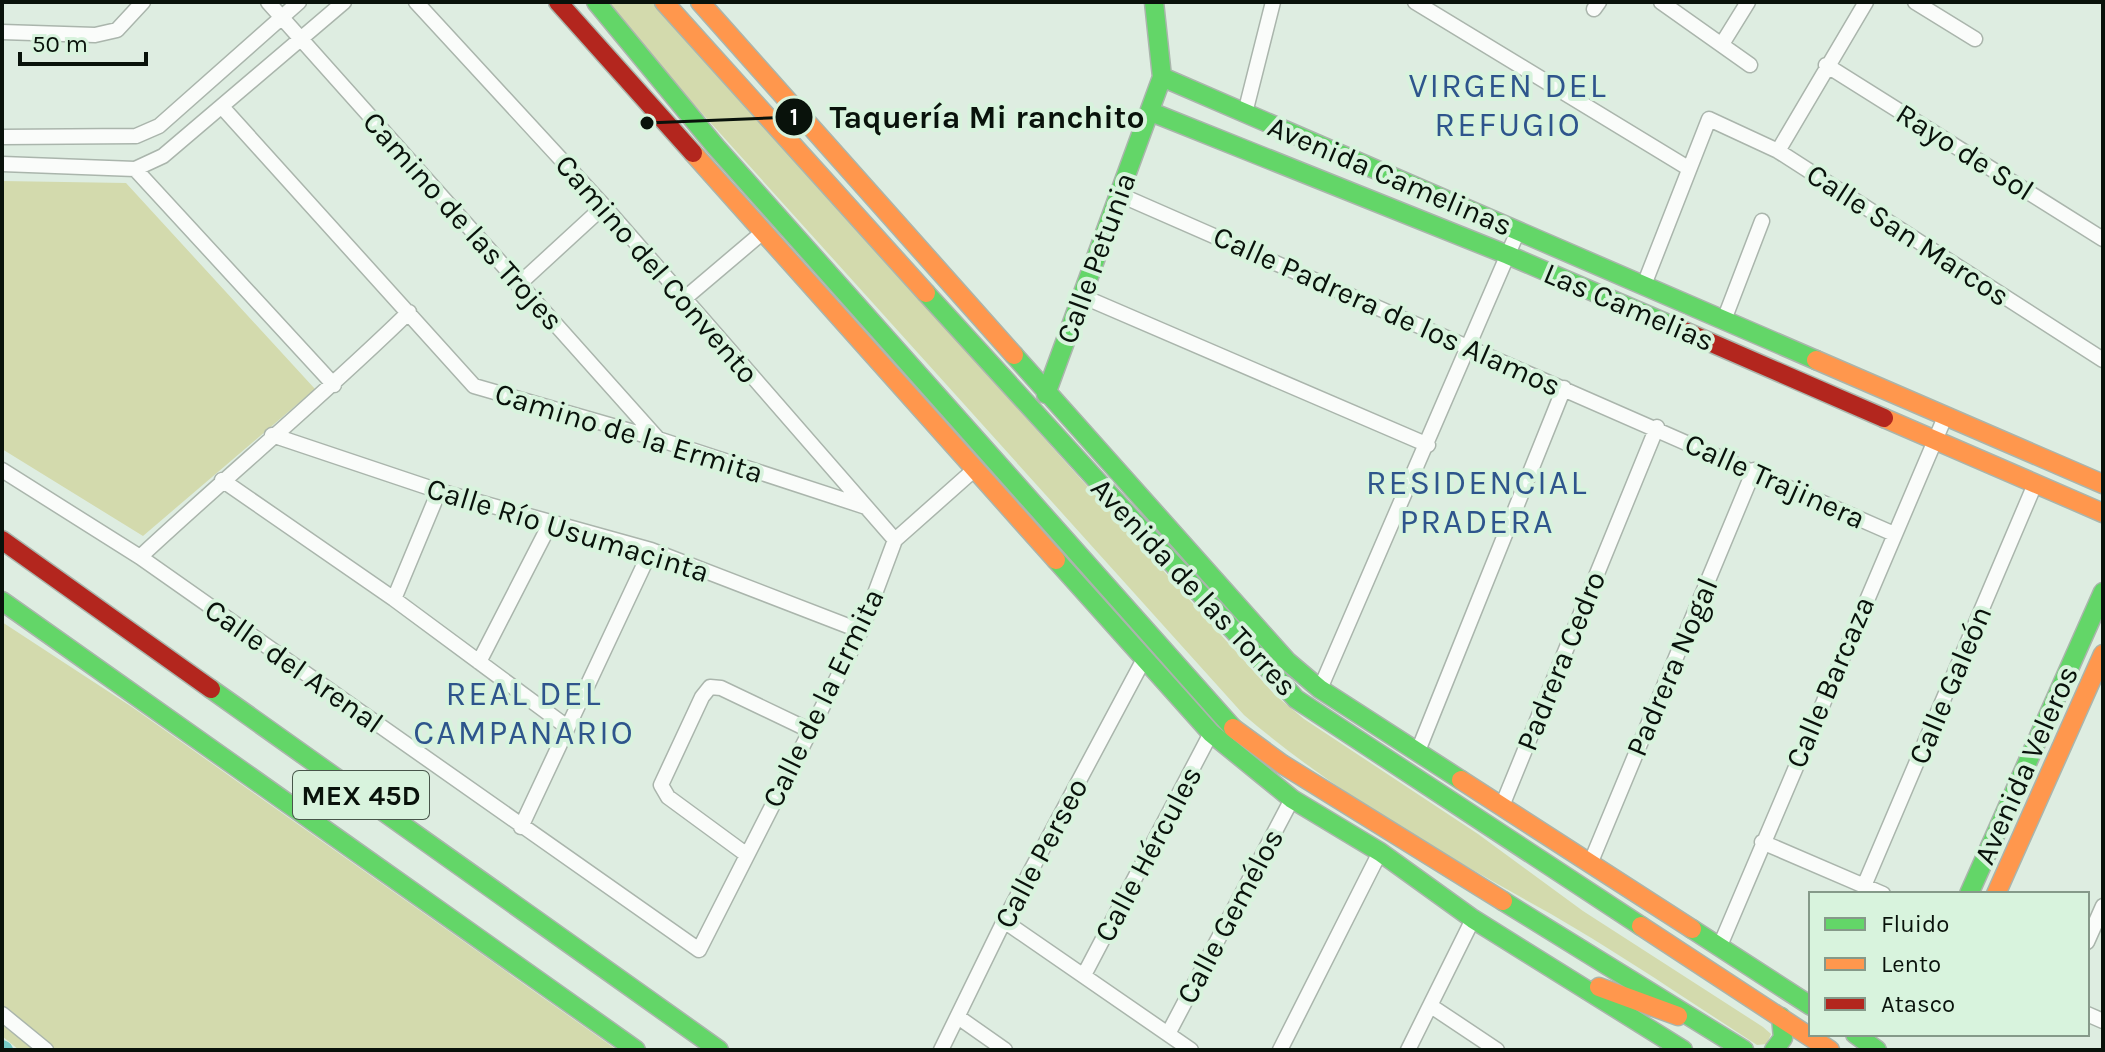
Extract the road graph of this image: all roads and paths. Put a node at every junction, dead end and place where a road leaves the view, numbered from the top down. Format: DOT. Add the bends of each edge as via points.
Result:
graph roads {
  1 [pos="143,2"];
  2 [pos="268,2"];
  3 [pos="299,2"];
  4 [pos="344,2"];
  5 [pos="416,2"];
  6 [pos="558,2"];
  7 [pos="596,2"];
  8 [pos="664,2"];
  9 [pos="700,2"];
  10 [pos="1154,2"];
  11 [pos="1273,2"];
  12 [pos="1415,2"];
  13 [pos="1661,2"];
  14 [pos="1748,2"];
  15 [pos="1866,2"];
  16 [pos="1915,2"];
  17 [pos="282,18"];
  18 [pos="2,32"];
  19 [pos="300,37"];
  20 [pos="1975,39"];
  21 [pos="1722,44"];
  22 [pos="1750,65"];
  23 [pos="1826,65"];
  24 [pos="1162,77"];
  25 [pos="223,108"];
  26 [pos="1151,112"];
  27 [pos="1245,113"];
  28 [pos="2,137"];
  29 [pos="1778,151"];
  30 [pos="2,164"];
  31 [pos="1688,168"];
  32 [pos="135,169"];
  33 [pos="1118,194"];
  34 [pos="604,206"];
  35 [pos="1762,221"];
  36 [pos="1518,231"];
  37 [pos="763,232"];
  38 [pos="2103,239"];
  39 [pos="1508,255"];
  40 [pos="518,285"];
  41 [pos="1644,285"];
  42 [pos="1084,297"];
  43 [pos="684,299"];
  44 [pos="409,312"];
  45 [pos="1724,320"];
  46 [pos="1469,347"];
  47 [pos="2103,360"];
  48 [pos="334,385"];
  49 [pos="1564,388"];
  50 [pos="1046,394"];
  51 [pos="1945,417"];
  52 [pos="1657,427"];
  53 [pos="272,435"];
  54 [pos="658,439"];
  55 [pos="1934,440"];
  56 [pos="1428,445"];
  57 [pos="975,469"];
  58 [pos="2,470"];
  59 [pos="1754,470"];
  60 [pos="222,480"];
  61 [pos="2035,484"];
  62 [pos="2103,484"];
  63 [pos="439,491"];
  64 [pos="866,507"];
  65 [pos="2103,513"];
  66 [pos="551,522"];
  67 [pos="1894,534"];
  68 [pos="2,540"];
  69 [pos="895,540"];
  70 [pos="651,550"];
  71 [pos="140,557"];
  72 [pos="2103,592"];
  73 [pos="394,599"];
  74 [pos="2,601"];
  75 [pos="861,631"];
  76 [pos="2103,654"];
  77 [pos="1144,659"];
  78 [pos="479,662"];
  79 [pos="1320,689"];
  80 [pos="567,727"];
  81 [pos="811,731"];
  82 [pos="1211,733"];
  83 [pos="1418,751"];
  84 [pos="1292,799"];
  85 [pos="1502,806"];
  86 [pos="521,827"];
  87 [pos="1762,842"];
  88 [pos="1380,852"];
  89 [pos="747,855"];
  90 [pos="1590,864"];
  91 [pos="1864,886"];
  92 [pos="1878,892"];
  93 [pos="1970,892"];
  94 [pos="1997,892"];
  95 [pos="2103,906"];
  96 [pos="1473,919"];
  97 [pos="1004,921"];
  98 [pos="2089,938"];
  99 [pos="1719,948"];
  100 [pos="699,950"];
  101 [pos="1558,971"];
  102 [pos="1084,975"];
  103 [pos="1809,1005"];
  104 [pos="1431,1006"];
  105 [pos="2,1014"];
  106 [pos="958,1017"];
  107 [pos="1781,1017"];
  108 [pos="1707,1027"];
  109 [pos="1809,1033"];
  110 [pos="1168,1034"];
  111 [pos="46,1050"];
  112 [pos="636,1050"];
  113 [pos="719,1050"];
  114 [pos="941,1050"];
  115 [pos="1005,1050"];
  116 [pos="1191,1050"];
  117 [pos="1280,1050"];
  118 [pos="1408,1050"];
  119 [pos="1497,1050"];
  120 [pos="1683,1050"];
  121 [pos="1744,1050"];
  122 [pos="1774,1050"];
  1 -- 18 [label="street" via="117,30 95,35"];
  2 -- 17 [label="street, Camino de las Trojes"];
  3 -- 17 [label="street"];
  4 -- 19 [label="street"];
  5 -- 34 [label="street, Camino del Convento"];
  6 -- 37 [label="main road"];
  7 -- 108 [label="main road, Avenida de las Torres" via="716,147 1232,728"];
  8 -- 107 [label="main road, Avenida de las Torres" via="1296,699"];
  9 -- 50 [label="main road, Avenida de las Torres"];
  10 -- 24 [label="main road"];
  11 -- 27 [label="street"];
  12 -- 31 [label="street"];
  13 -- 21 [label="street"];
  14 -- 21 [label="street"];
  15 -- 23 [label="street"];
  16 -- 20 [label="street"];
  17 -- 19 [label="street, Camino de las Trojes"];
  17 -- 28 [label="street" via="159,126 136,136"];
  19 -- 25 [label="street"];
  19 -- 40 [label="street, Camino de las Trojes"];
  21 -- 22 [label="street"];
  23 -- 29 [label="street"];
  23 -- 38 [label="street, Rayo de Sol"];
  24 -- 26 [label="main road, Calle Petunia"];
  24 -- 27 [label="main road, Avenida Camelinas"];
  25 -- 32 [label="street" via="163,156"];
  25 -- 44 [label="street, Camino de la Ermita"];
  26 -- 33 [label="main road, Calle Petunia"];
  26 -- 39 [label="main road, Las Camelias"];
  27 -- 36 [label="main road, Avenida Camelinas"];
  29 -- 31 [label="street, Calle San Marcos" via="1709,119"];
  29 -- 47 [label="street, Calle San Marcos"];
  30 -- 32 [label="street"];
  31 -- 41 [label="street"];
  32 -- 48 [label="street"];
  33 -- 42 [label="main road, Calle Petunia"];
  33 -- 46 [label="street, Calle Padrera de los Alamos"];
  34 -- 40 [label="street"];
  34 -- 43 [label="street, Camino del Convento"];
  35 -- 45 [label="street"];
  36 -- 39 [label="street"];
  36 -- 41 [label="main road, Avenida Camelinas"];
  37 -- 43 [label="street"];
  37 -- 57 [label="main road"];
  39 -- 46 [label="street"];
  39 -- 55 [label="main road, Las Camelias"];
  40 -- 54 [label="street, Camino de las Trojes"];
  41 -- 45 [label="main road, Avenida Camelinas"];
  42 -- 50 [label="main road, Calle Petunia"];
  42 -- 56 [label="street"];
  43 -- 64 [label="street, Camino del Convento"];
  44 -- 48 [label="street"];
  44 -- 54 [label="street, Camino de la Ermita" via="474,386"];
  45 -- 51 [label="main road, Avenida Camelinas"];
  46 -- 49 [label="street, Calle Padrera de los Alamos"];
  46 -- 56 [label="street"];
  48 -- 53 [label="street"];
  49 -- 52 [label="street, Calle Padrera de los Alamos"];
  49 -- 83 [label="street"];
  50 -- 79 [label="main road, Avenida de las Torres" via="1287,661"];
  51 -- 55 [label="street, Calle Barcaza"];
  51 -- 62 [label="main road, Avenida Camelinas"];
  52 -- 59 [label="street, Calle Trajinera"];
  52 -- 85 [label="street, Padrera Cedro"];
  53 -- 60 [label="street"];
  53 -- 63 [label="street, Calle Río Usumacinta"];
  54 -- 64 [label="street, Camino de la Ermita"];
  55 -- 61 [label="main road, Las Camelias"];
  55 -- 67 [label="street, Calle Barcaza"];
  56 -- 79 [label="street"];
  57 -- 69 [label="street, Calle de la Ermita"];
  57 -- 77 [label="main road"];
  58 -- 71 [label="street, Calle del Arenal"];
  59 -- 67 [label="street, Calle Trajinera"];
  59 -- 90 [label="street, Padrera Nogal"];
  60 -- 71 [label="street"];
  60 -- 73 [label="street"];
  61 -- 65 [label="main road, Las Camelias"];
  61 -- 91 [label="street, Calle Galeón"];
  63 -- 66 [label="street, Calle Río Usumacinta"];
  63 -- 73 [label="street"];
  64 -- 69 [label="street, Camino del Convento"];
  66 -- 70 [label="street, Calle Río Usumacinta"];
  66 -- 78 [label="street"];
  67 -- 87 [label="street, Calle Barcaza"];
  68 -- 113 [label="main road, MEX 45D"];
  69 -- 75 [label="street, Calle de la Ermita"];
  70 -- 75 [label="street, Calle Río Usumacinta"];
  70 -- 80 [label="street"];
  71 -- 86 [label="street, Calle del Arenal"];
  72 -- 93 [label="main road, Avenida Veleros"];
  73 -- 78 [label="street"];
  74 -- 112 [label="main road, MEX 45D"];
  75 -- 81 [label="street, Calle de la Ermita"];
  76 -- 94 [label="main road, Avenida Veleros"];
  77 -- 82 [label="main road"];
  77 -- 97 [label="street, Calle Perseo"];
  78 -- 80 [label="street"];
  79 -- 83 [label="main road, Avenida de las Torres"];
  80 -- 86 [label="street"];
  81 -- 89 [label="street, Calle de la Ermita"];
  81 -- 89 [label="street" via="721,688 710,687 702,697 661,785 668,797"];
  82 -- 84 [label="main road"];
  82 -- 102 [label="street, Calle Hércules"];
  83 -- 85 [label="main road, Avenida de las Torres"];
  84 -- 88 [label="main road"];
  84 -- 110 [label="street, Calle Gemélos"];
  85 -- 90 [label="main road, Avenida de las Torres"];
  86 -- 100 [label="street, Calle del Arenal"];
  87 -- 91 [label="street"];
  87 -- 99 [label="street, Calle Barcaza"];
  88 -- 96 [label="main road"];
  88 -- 117 [label="street"];
  89 -- 100 [label="street, Calle de la Ermita"];
  90 -- 99 [label="main road, Avenida de las Torres"];
  91 -- 92 [label="street"];
  95 -- 98 [label="street"];
  96 -- 101 [label="main road"];
  96 -- 104 [label="street"];
  97 -- 102 [label="street"];
  97 -- 106 [label="street, Calle Perseo"];
  99 -- 103 [label="main road, Avenida de las Torres"];
  101 -- 108 [label="main road"];
  101 -- 120 [label="main road"];
  102 -- 110 [label="street"];
  104 -- 118 [label="street"];
  104 -- 119 [label="street"];
  105 -- 111 [label="street"];
  106 -- 114 [label="street, Calle Perseo"];
  106 -- 115 [label="street"];
  107 -- 109 [label="main road, Avenida de las Torres"];
  107 -- 122 [label="main road" via="1783,1038"];
  108 -- 121 [label="main road, Avenida de las Torres"];
  110 -- 116 [label="street"];
}
